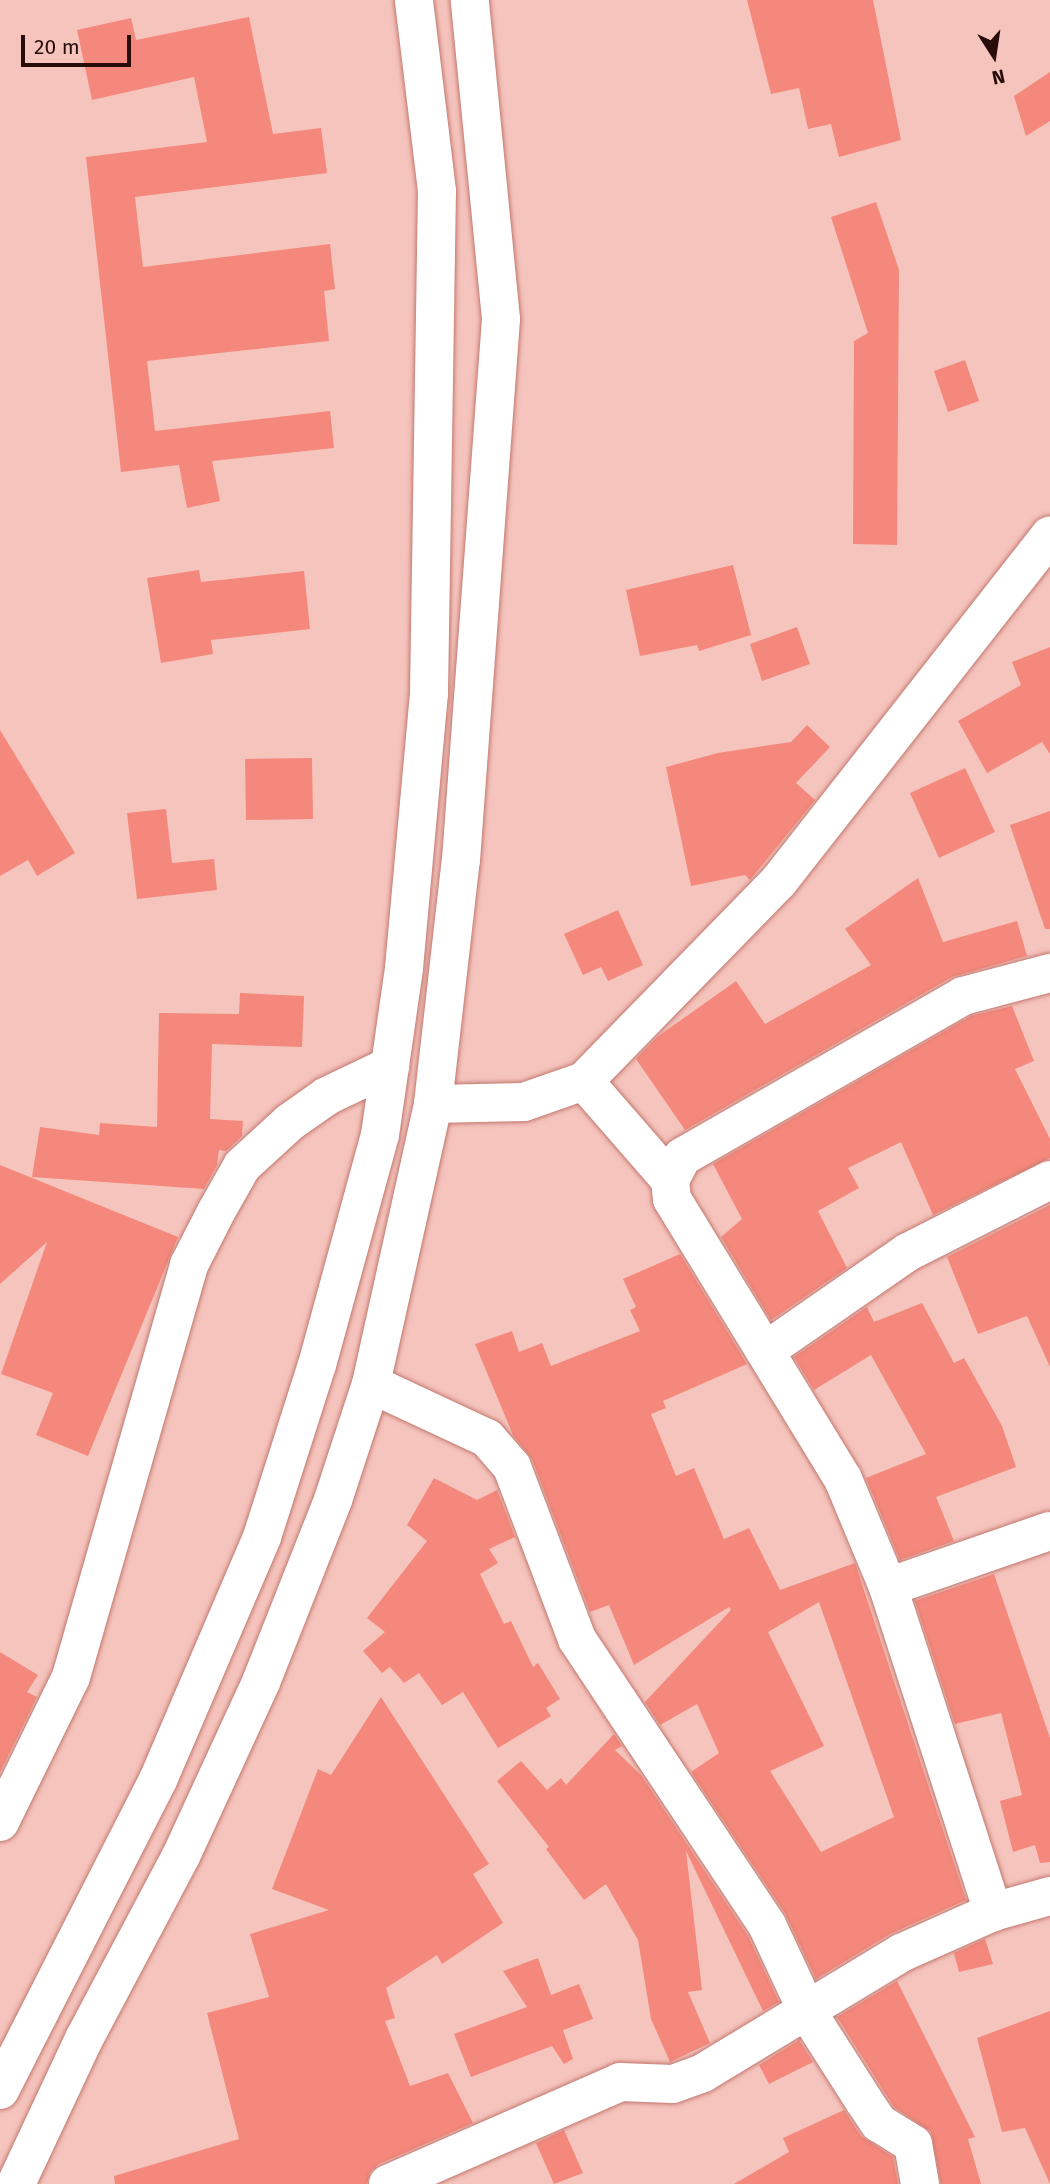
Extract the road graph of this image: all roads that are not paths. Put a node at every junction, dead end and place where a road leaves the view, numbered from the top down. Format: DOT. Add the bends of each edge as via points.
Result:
graph roads {
  1 [pos="414,0"];
  2 [pos="470,0"];
  3 [pos="1050,535"];
  4 [pos="1050,973"];
  5 [pos="390,1066"];
  6 [pos="584,1081"];
  7 [pos="433,1104"];
  8 [pos="1050,1180"];
  9 [pos="670,1181"];
  10 [pos="765,1350"];
  11 [pos="371,1384"];
  12 [pos="1050,1531"];
  13 [pos="888,1587"];
  14 [pos="0,1822"];
  15 [pos="1050,1896"];
  16 [pos="993,1912"];
  17 [pos="808,2013"];
  18 [pos="0,2090"];
  19 [pos="16,2184"];
  20 [pos="388,2184"];
  21 [pos="920,2184"];
  1 -- 5 [label="street" via="437,191 429,693"];
  2 -- 7 [label="street" via="501,319 461,860"];
  3 -- 6 [label="street" via="779,881"];
  4 -- 9 [label="street" via="963,996 682,1157"];
  5 -- 14 [label="street" via="327,1096 242,1166 189,1265 71,1676"];
  5 -- 18 [label="street" via="380,1135 317,1365 262,1537 158,1780"];
  6 -- 7 [label="street" via="524,1102"];
  6 -- 9 [label="street"];
  7 -- 11 [label="street"];
  8 -- 10 [label="street" via="908,1252"];
  9 -- 10 [label="street" via="672,1199"];
  10 -- 13 [label="street" via="843,1479"];
  11 -- 17 [label="street" via="487,1438 512,1467 577,1640 767,1925"];
  11 -- 19 [label="street" via="333,1500 261,1682 181,1856 84,2039"];
  12 -- 13 [label="street"];
  13 -- 16 [label="street"];
  15 -- 16 [label="street"];
  16 -- 17 [label="street" via="901,1953"];
  17 -- 20 [label="street" via="704,2073 673,2084 620,2082"];
  17 -- 21 [label="street" via="879,2123 912,2144"];
}
